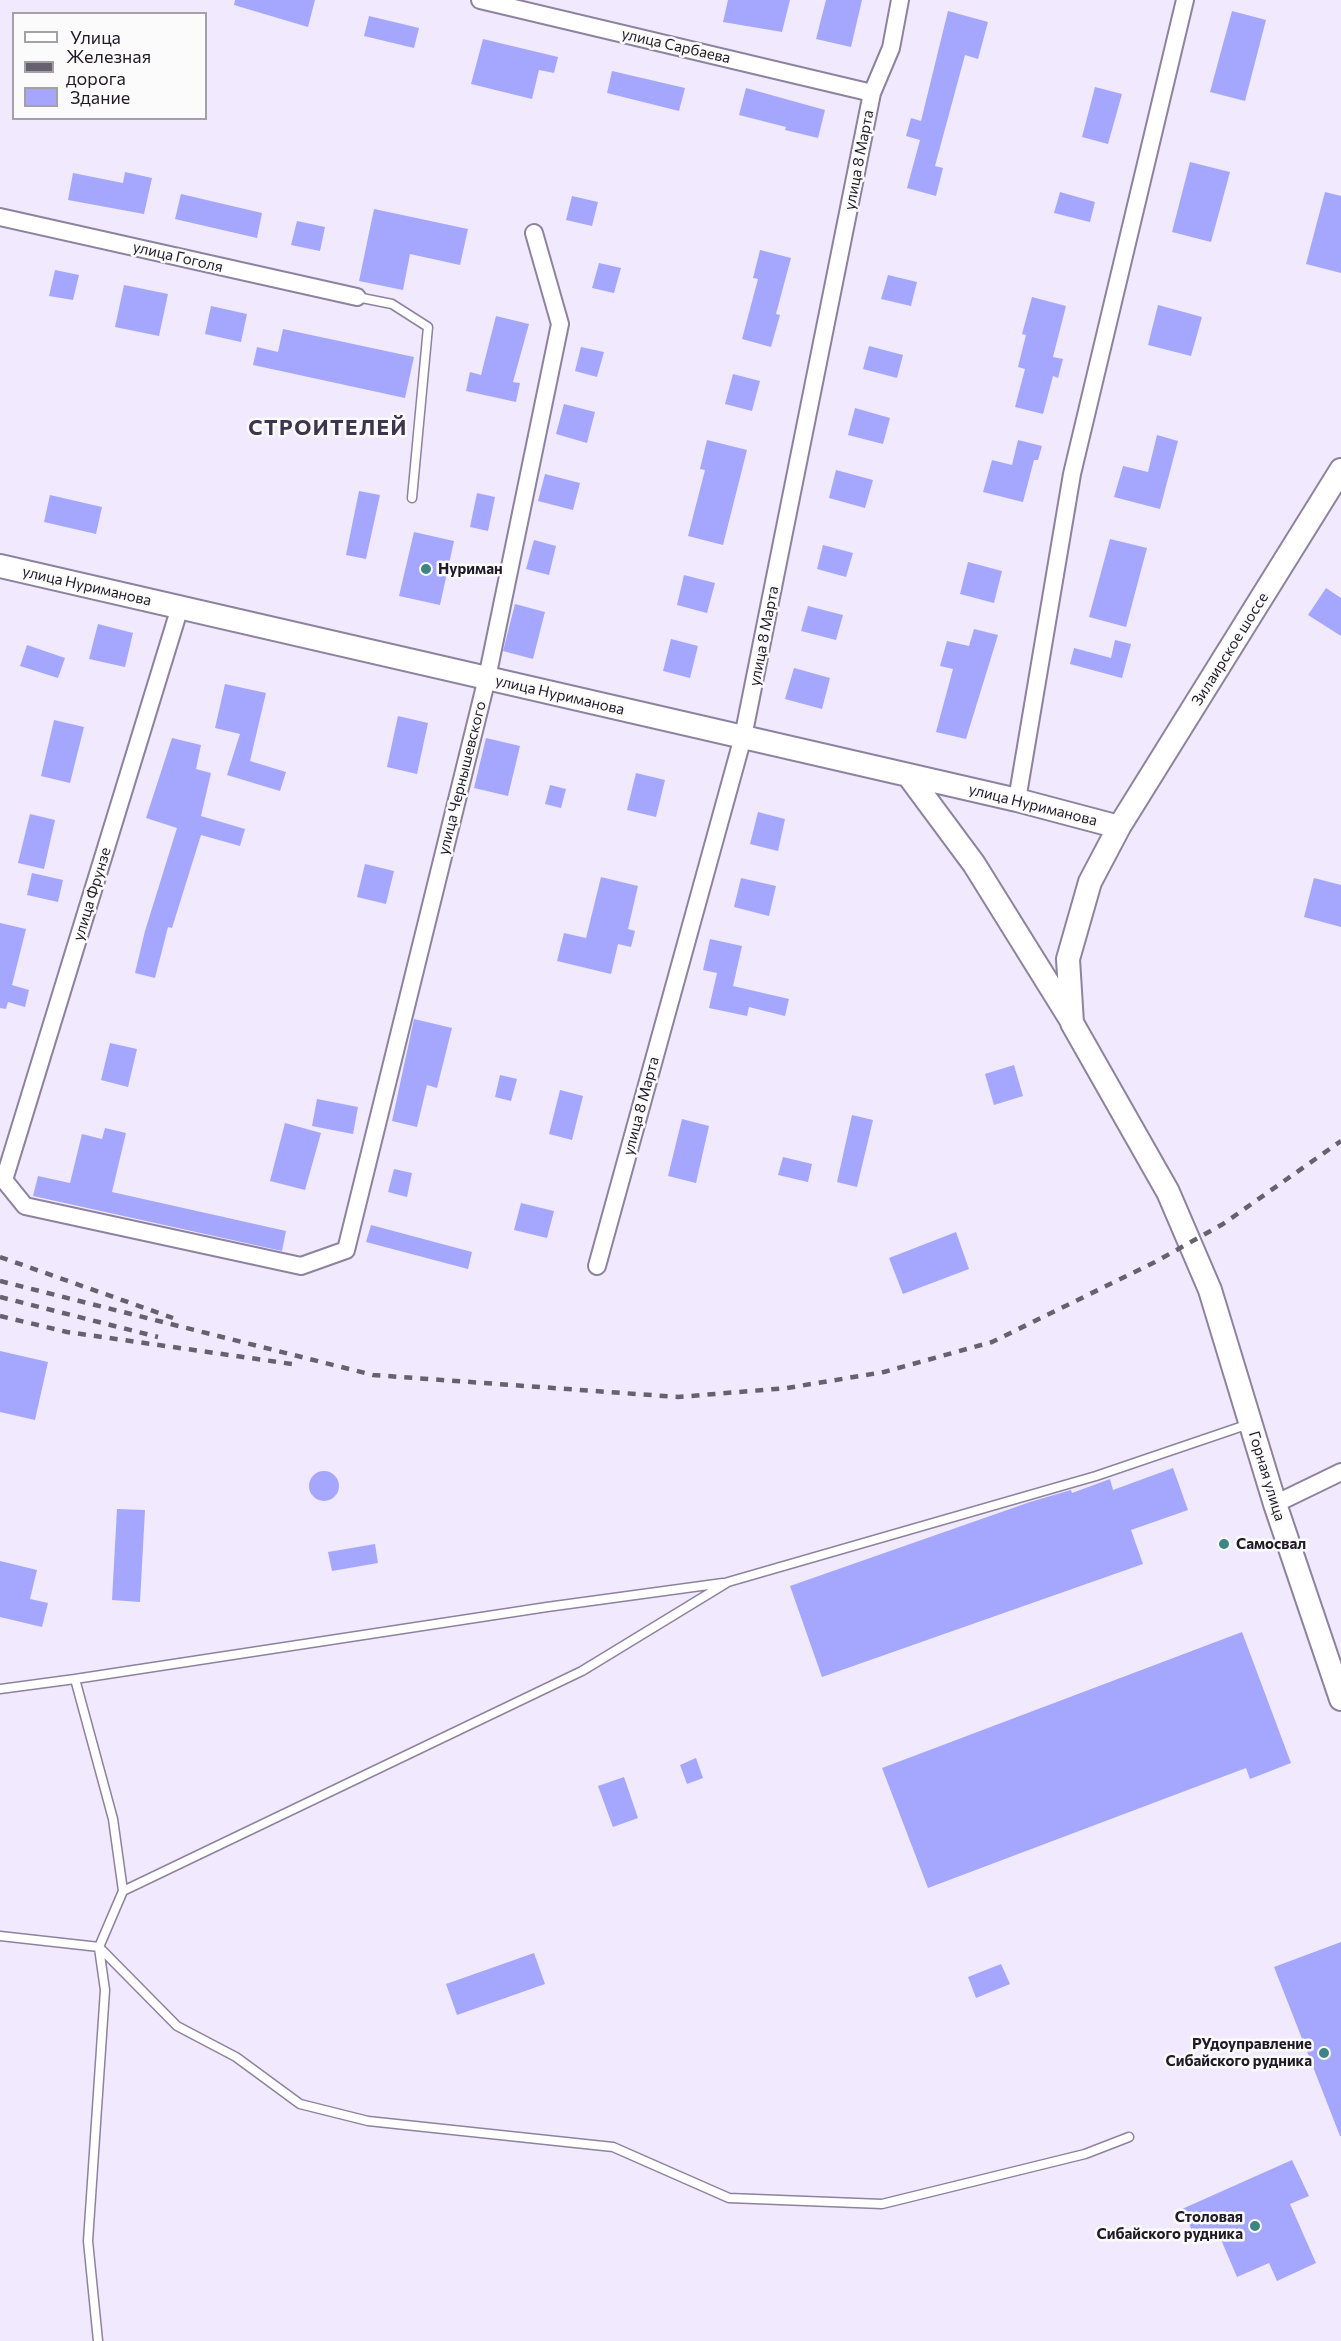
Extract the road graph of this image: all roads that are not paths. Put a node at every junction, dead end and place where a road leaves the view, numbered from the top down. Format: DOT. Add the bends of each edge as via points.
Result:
graph roads {
  1 [pos="480,0"];
  2 [pos="900,0"];
  3 [pos="1185,0"];
  4 [pos="872,93"];
  5 [pos="0,217"];
  6 [pos="534,233"];
  7 [pos="357,297"];
  8 [pos="1341,470"];
  9 [pos="412,498"];
  10 [pos="0,566"];
  11 [pos="180,607"];
  12 [pos="487,678"];
  13 [pos="743,737"];
  14 [pos="908,775"];
  15 [pos="1017,800"];
  16 [pos="1119,827"];
  17 [pos="1072,1023"];
  18 [pos="346,1250"];
  19 [pos="597,1266"];
  20 [pos="1250,1424"];
  21 [pos="1341,1472"];
  22 [pos="1275,1503"];
  23 [pos="728,1582"];
  24 [pos="75,1679"];
  25 [pos="0,1689"];
  26 [pos="1341,1699"];
  27 [pos="123,1891"];
  28 [pos="0,1936"];
  29 [pos="99,1947"];
  30 [pos="1129,2137"];
  31 [pos="98,2341"];
  1 -- 4 [label="street, улица Сарбаева"];
  2 -- 4 [label="street, улица 8 Марта" via="891,48"];
  3 -- 15 [label="street" via="1072,474"];
  4 -- 13 [label="street, улица 8 Марта"];
  5 -- 7 [label="street, улица Гоголя"];
  6 -- 12 [label="street, улица Чернышевского" via="560,324"];
  7 -- 9 [label="lane" via="392,304 428,327"];
  8 -- 16 [label="main road, Зилаирское шоссе"];
  10 -- 11 [label="main road, улица Нуриманова"];
  11 -- 12 [label="main road, улица Нуриманова"];
  11 -- 18 [label="street, улица Фрунзе" via="4,1180 25,1206 301,1266"];
  12 -- 13 [label="main road, улица Нуриманова"];
  12 -- 18 [label="street, улица Чернышевского"];
  13 -- 14 [label="main road, улица Нуриманова"];
  13 -- 19 [label="street, улица 8 Марта"];
  14 -- 15 [label="main road, улица Нуриманова"];
  14 -- 17 [label="main road, Горная улица" via="974,864"];
  15 -- 16 [label="main road, улица Нуриманова"];
  16 -- 17 [label="main road, Зилаирское шоссе" via="1090,882 1075,929 1068,959"];
  17 -- 20 [label="main road, Горная улица" via="1168,1192 1210,1290"];
  20 -- 22 [label="main road, Горная улица"];
  20 -- 23 [label="lane" via="1096,1476"];
  21 -- 22 [label="street"];
  22 -- 26 [label="main road, Горная улица"];
  23 -- 24 [label="lane"];
  23 -- 27 [label="lane" via="582,1671"];
  24 -- 25 [label="lane"];
  24 -- 27 [label="lane" via="113,1819"];
  27 -- 29 [label="lane"];
  28 -- 29 [label="lane"];
  29 -- 30 [label="lane" via="177,2026 236,2057 300,2104 368,2121 613,2147 729,2198 882,2204 1085,2154"];
  29 -- 31 [label="lane" via="105,1990 88,2241"];
}
